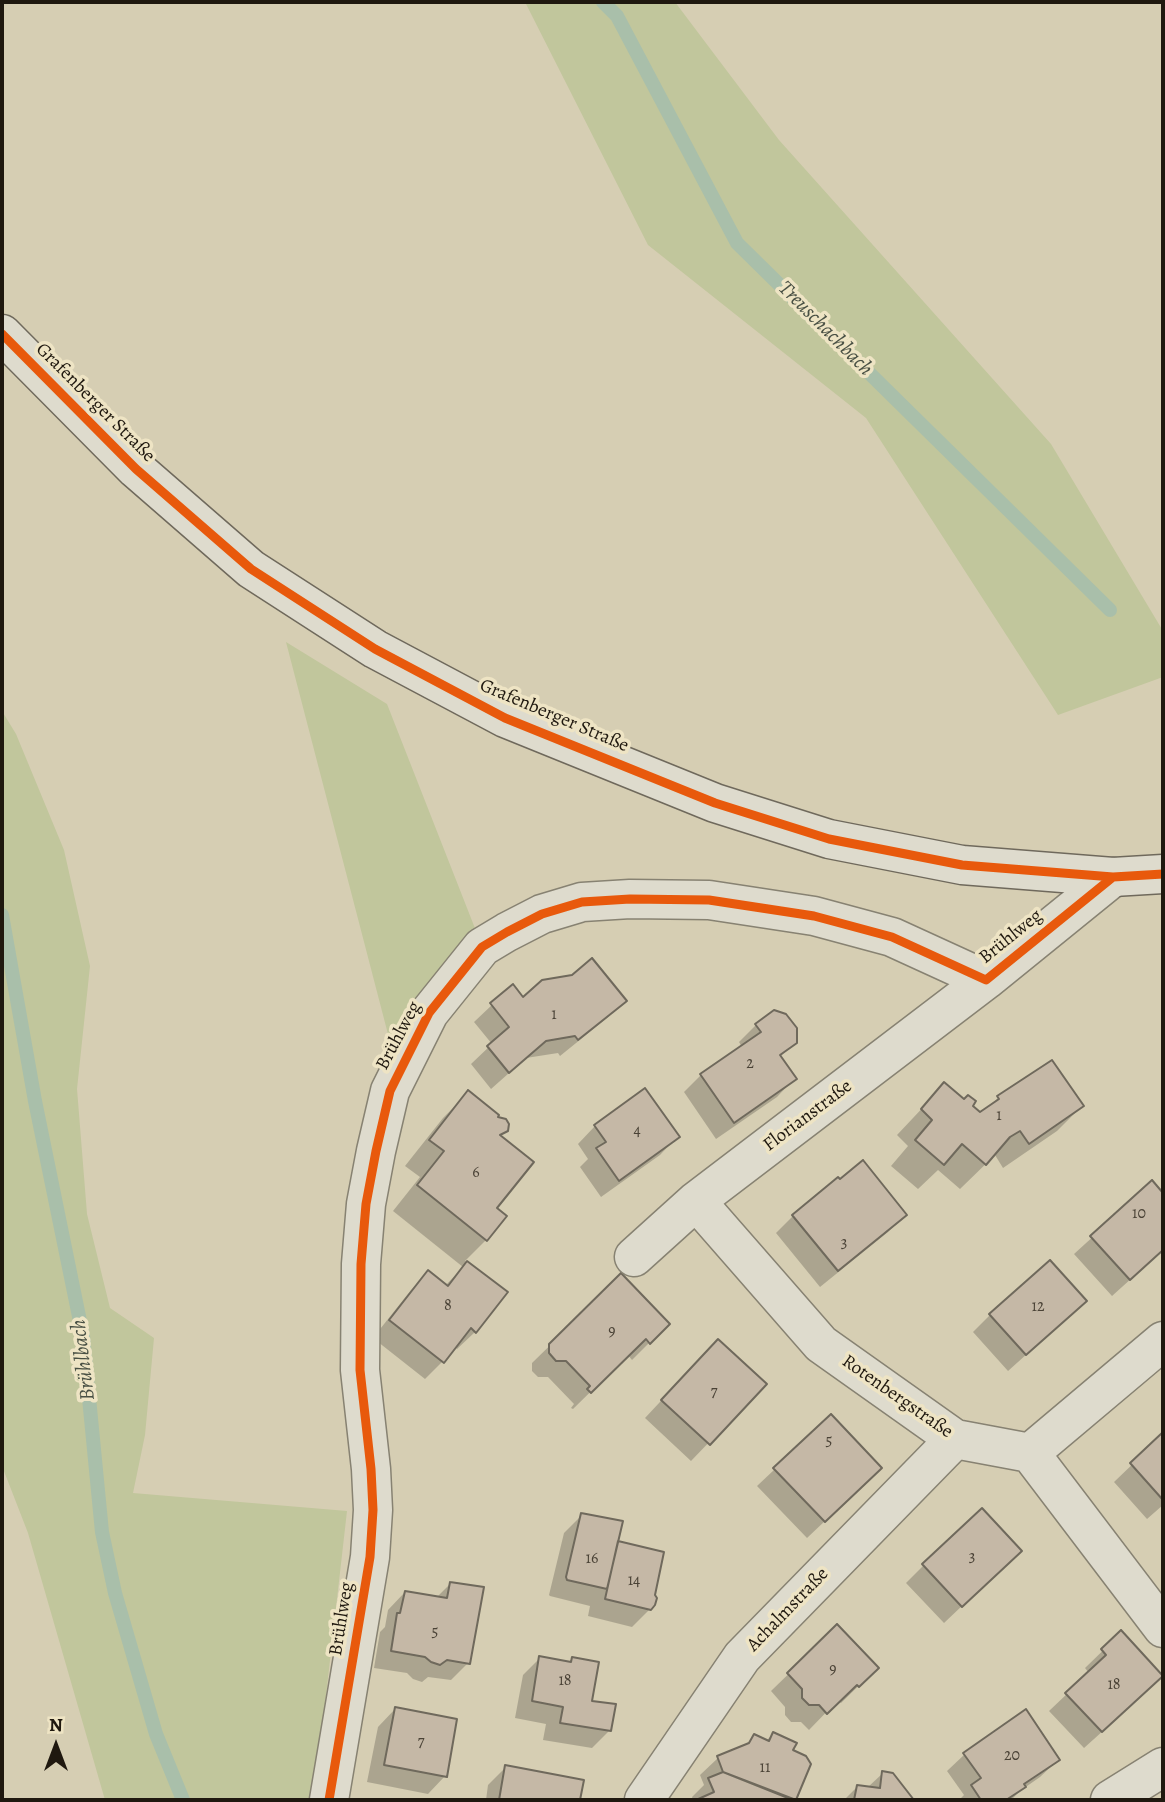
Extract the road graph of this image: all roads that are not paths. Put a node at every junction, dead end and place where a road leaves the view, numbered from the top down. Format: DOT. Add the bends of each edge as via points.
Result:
graph roads {
  1 [pos="2,334"];
  2 [pos="1163,874"];
  3 [pos="1113,877"];
  4 [pos="986,980"];
  5 [pos="696,1201"];
  6 [pos="634,1257"];
  7 [pos="1163,1341"];
  8 [pos="955,1438"];
  9 [pos="1030,1453"];
  10 [pos="1163,1628"];
  11 [pos="1163,1766"];
  12 [pos="329,1800"];
  13 [pos="644,1800"];
  14 [pos="1110,1800"];
  1 -- 3 [label="street, Grafenberger Straße" via="136,469 251,569 375,649 505,718 715,803 829,839 962,865"];
  2 -- 3 [label="street, Grafenberger Straße"];
  3 -- 4 [label="street, Brühlweg"];
  4 -- 5 [label="street, Florianstraße"];
  4 -- 12 [label="street, Brühlweg" via="892,937 814,916 709,900 629,899 582,902 542,914 507,932 482,947 429,1013 390,1091 366,1204 360,1370 373,1510 370,1557"];
  5 -- 6 [label="street, Florianstraße"];
  5 -- 8 [label="street, Rotenbergstraße" via="821,1344"];
  7 -- 9 [label="street"];
  8 -- 9 [label="street, Rotenbergstraße"];
  8 -- 13 [label="street, Achalmstraße" via="742,1657"];
  9 -- 10 [label="street"];
  11 -- 14 [label="street"];
}
